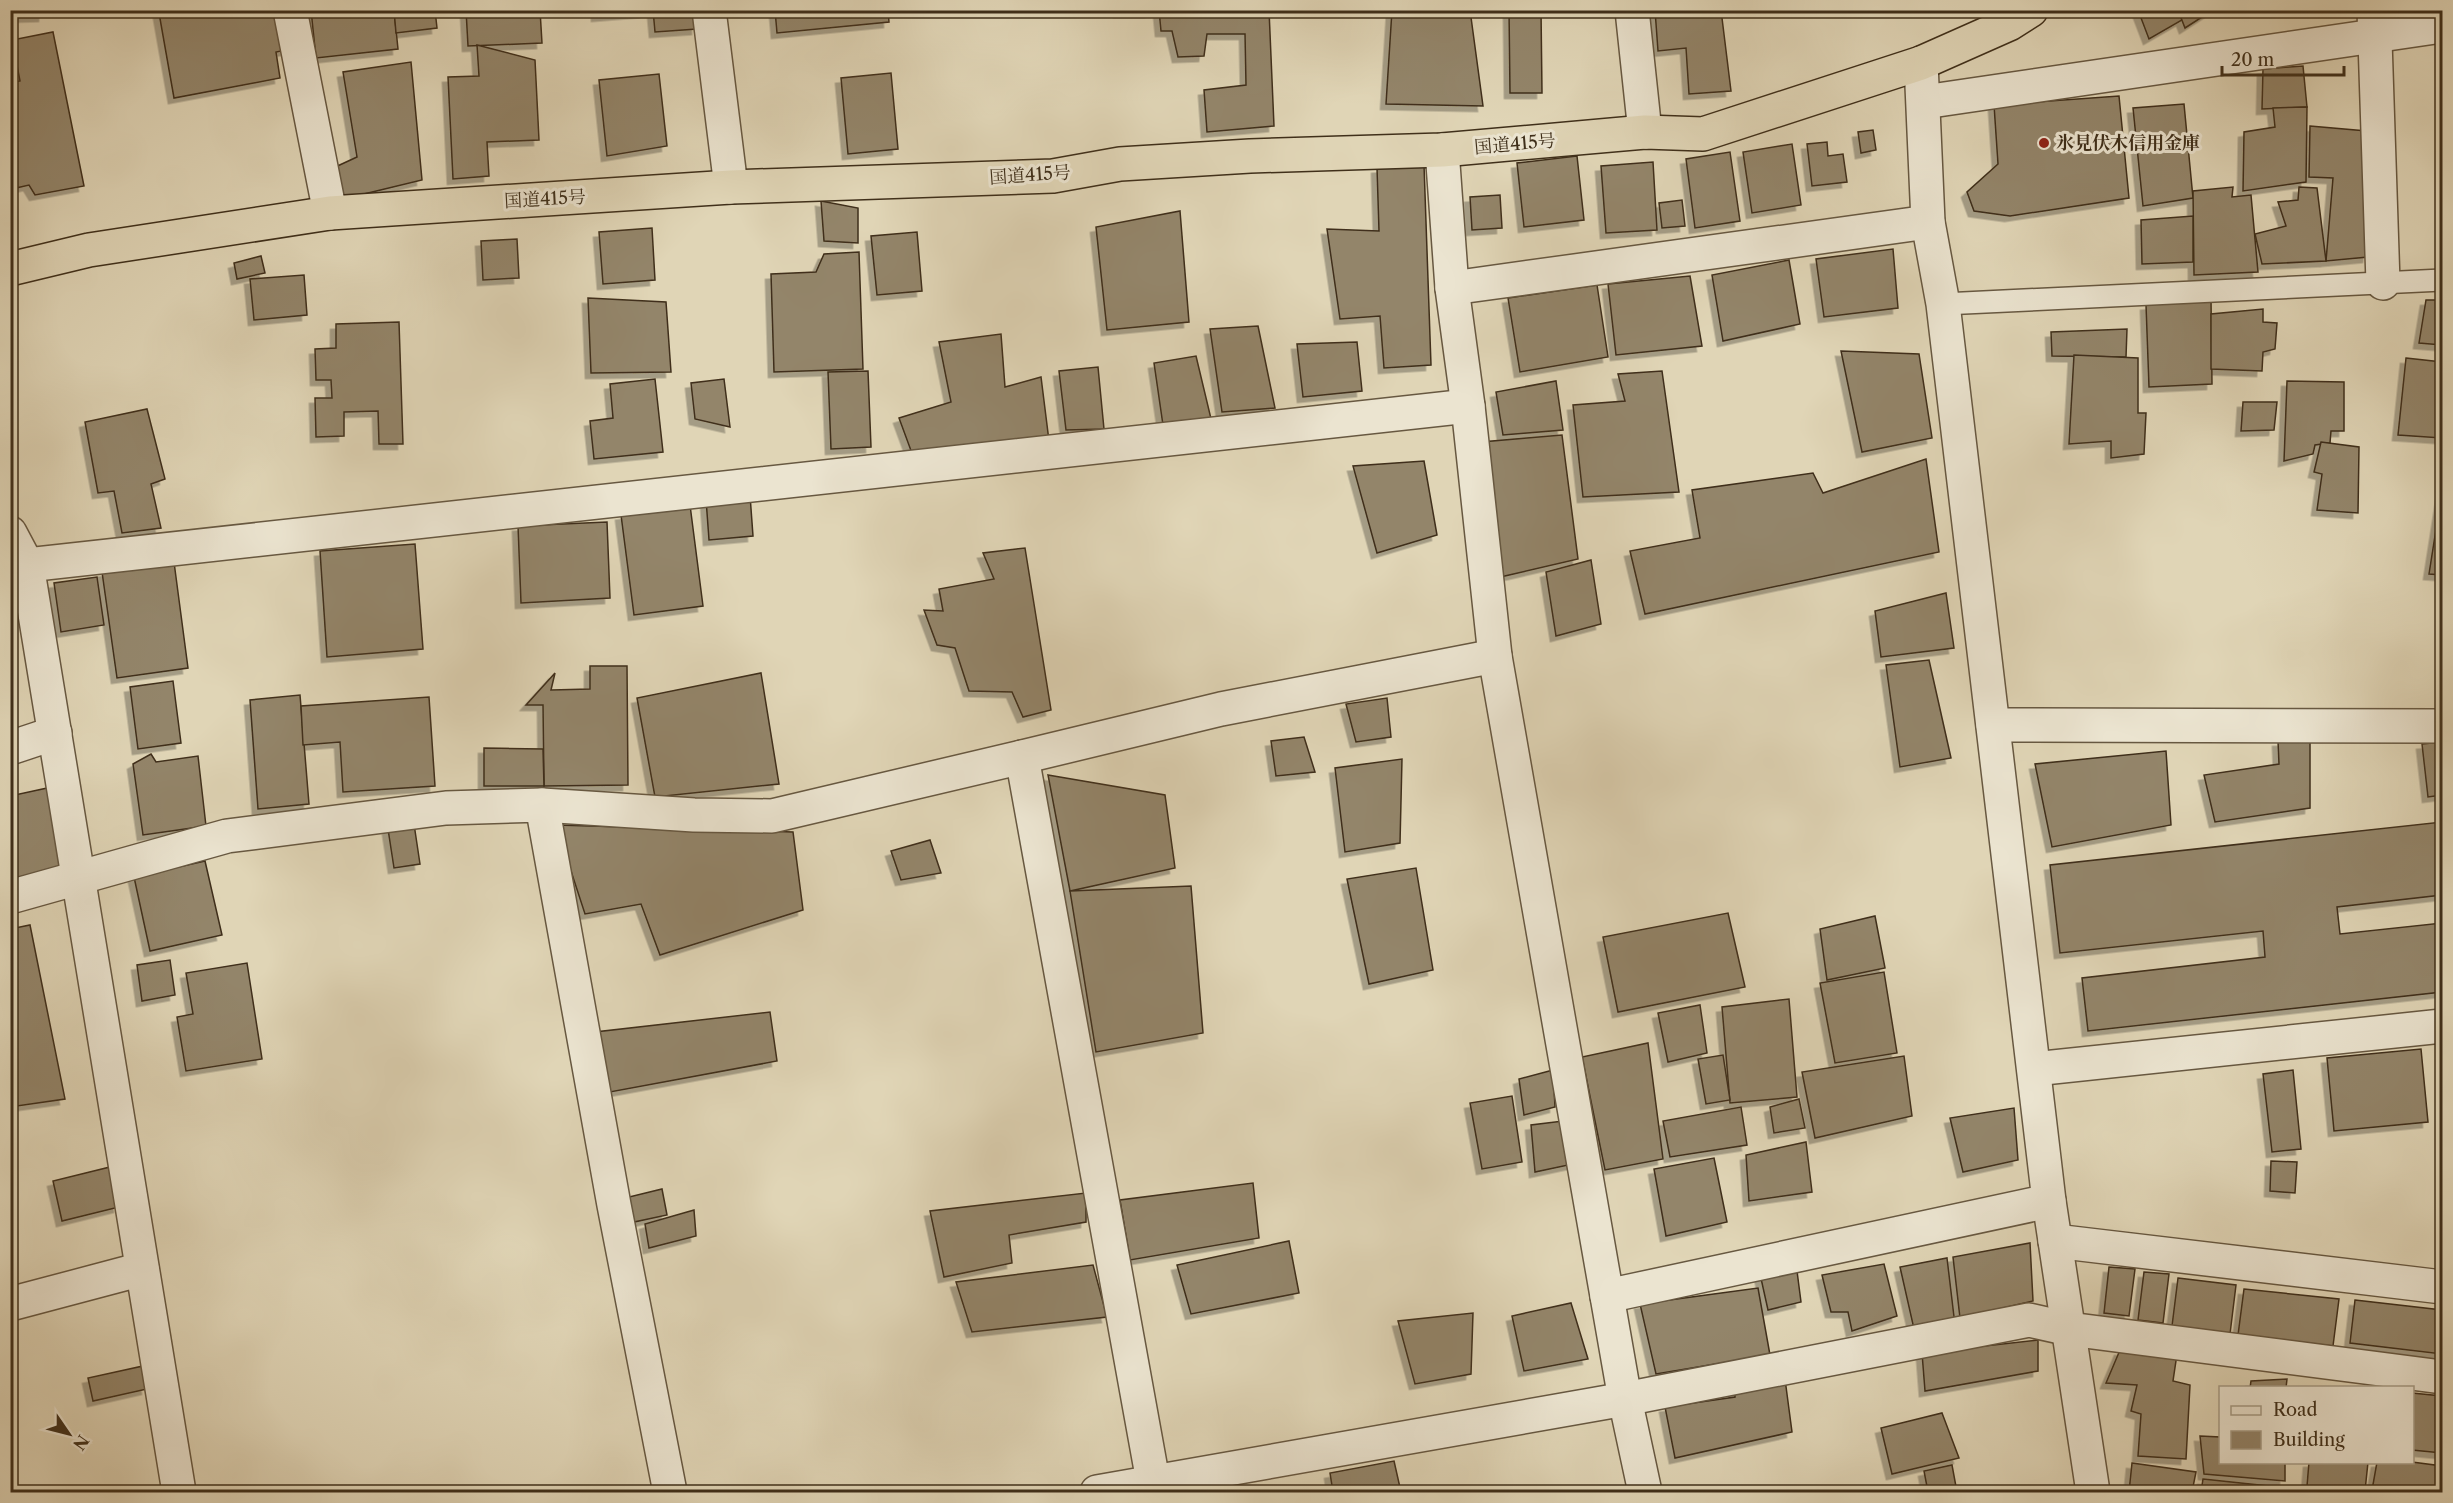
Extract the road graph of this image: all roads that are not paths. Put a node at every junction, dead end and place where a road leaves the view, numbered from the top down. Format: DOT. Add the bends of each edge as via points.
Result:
graph roads {
  1 [pos="290,10"];
  2 [pos="709,10"];
  3 [pos="1632,10"];
  4 [pos="2031,10"];
  5 [pos="2375,23"];
  6 [pos="2442,26"];
  7 [pos="1921,63"];
  8 [pos="1924,102"];
  9 [pos="1646,132"];
  10 [pos="1442,150"];
  11 [pos="731,187"];
  12 [pos="330,213"];
  13 [pos="1928,222"];
  14 [pos="10,269"];
  15 [pos="2442,280"];
  16 [pos="2383,283"];
  17 [pos="1452,288"];
  18 [pos="1943,303"];
  19 [pos="1468,406"];
  20 [pos="10,533"];
  21 [pos="27,565"];
  22 [pos="1495,656"];
  23 [pos="1993,725"];
  24 [pos="2442,726"];
  25 [pos="55,733"];
  26 [pos="10,748"];
  27 [pos="1022,757"];
  28 [pos="542,805"];
  29 [pos="78,876"];
  30 [pos="10,897"];
  31 [pos="2442,1026"];
  32 [pos="2034,1069"];
  33 [pos="2049,1201"];
  34 [pos="2055,1241"];
  35 [pos="142,1269"];
  36 [pos="2442,1287"];
  37 [pos="1607,1296"];
  38 [pos="10,1304"];
  39 [pos="2069,1329"];
  40 [pos="2442,1377"];
  41 [pos="1625,1399"];
  42 [pos="1154,1487"];
  43 [pos="179,1492"];
  44 [pos="670,1492"];
  45 [pos="1097,1492"];
  46 [pos="1645,1492"];
  47 [pos="2093,1492"];
  1 -- 12 [label="street"];
  2 -- 11 [label="street"];
  3 -- 9 [label="street"];
  4 -- 7 [label="highway, 国道415号" via="2009,24"];
  5 -- 6 [label="street"];
  5 -- 8 [label="street"];
  5 -- 16 [label="street"];
  7 -- 8 [label="street"];
  7 -- 9 [label="highway, 国道415号" via="1703,134"];
  8 -- 13 [label="street"];
  9 -- 10 [label="highway, 国道415号"];
  10 -- 11 [label="highway, 国道415号" via="1120,164 1053,176"];
  10 -- 17 [label="street"];
  11 -- 12 [label="highway, 国道415号"];
  12 -- 14 [label="highway, 国道415号" via="89,250"];
  13 -- 17 [label="street"];
  13 -- 18 [label="street"];
  15 -- 16 [label="lane"];
  16 -- 18 [label="lane"];
  17 -- 19 [label="street"];
  18 -- 23 [label="street"];
  19 -- 21 [label="street"];
  19 -- 22 [label="street"];
  20 -- 21 [label="street"];
  21 -- 25 [label="street"];
  22 -- 27 [label="street" via="1221,709"];
  22 -- 37 [label="street"];
  23 -- 24 [label="street"];
  23 -- 32 [label="street"];
  25 -- 26 [label="street"];
  25 -- 29 [label="street"];
  27 -- 28 [label="street" via="772,816"];
  27 -- 42 [label="street"];
  28 -- 29 [label="street" via="446,808 227,836"];
  28 -- 44 [label="street"];
  29 -- 30 [label="street"];
  29 -- 35 [label="street"];
  31 -- 32 [label="street"];
  32 -- 33 [label="street"];
  33 -- 34 [label="street"];
  33 -- 37 [label="street"];
  34 -- 36 [label="street"];
  34 -- 39 [label="street"];
  35 -- 38 [label="street"];
  35 -- 43 [label="street"];
  37 -- 41 [label="street"];
  39 -- 40 [label="street"];
  39 -- 41 [label="street" via="2029,1320"];
  39 -- 47 [label="street"];
  41 -- 42 [label="street"];
  41 -- 46 [label="street"];
  42 -- 45 [label="street"];
}
